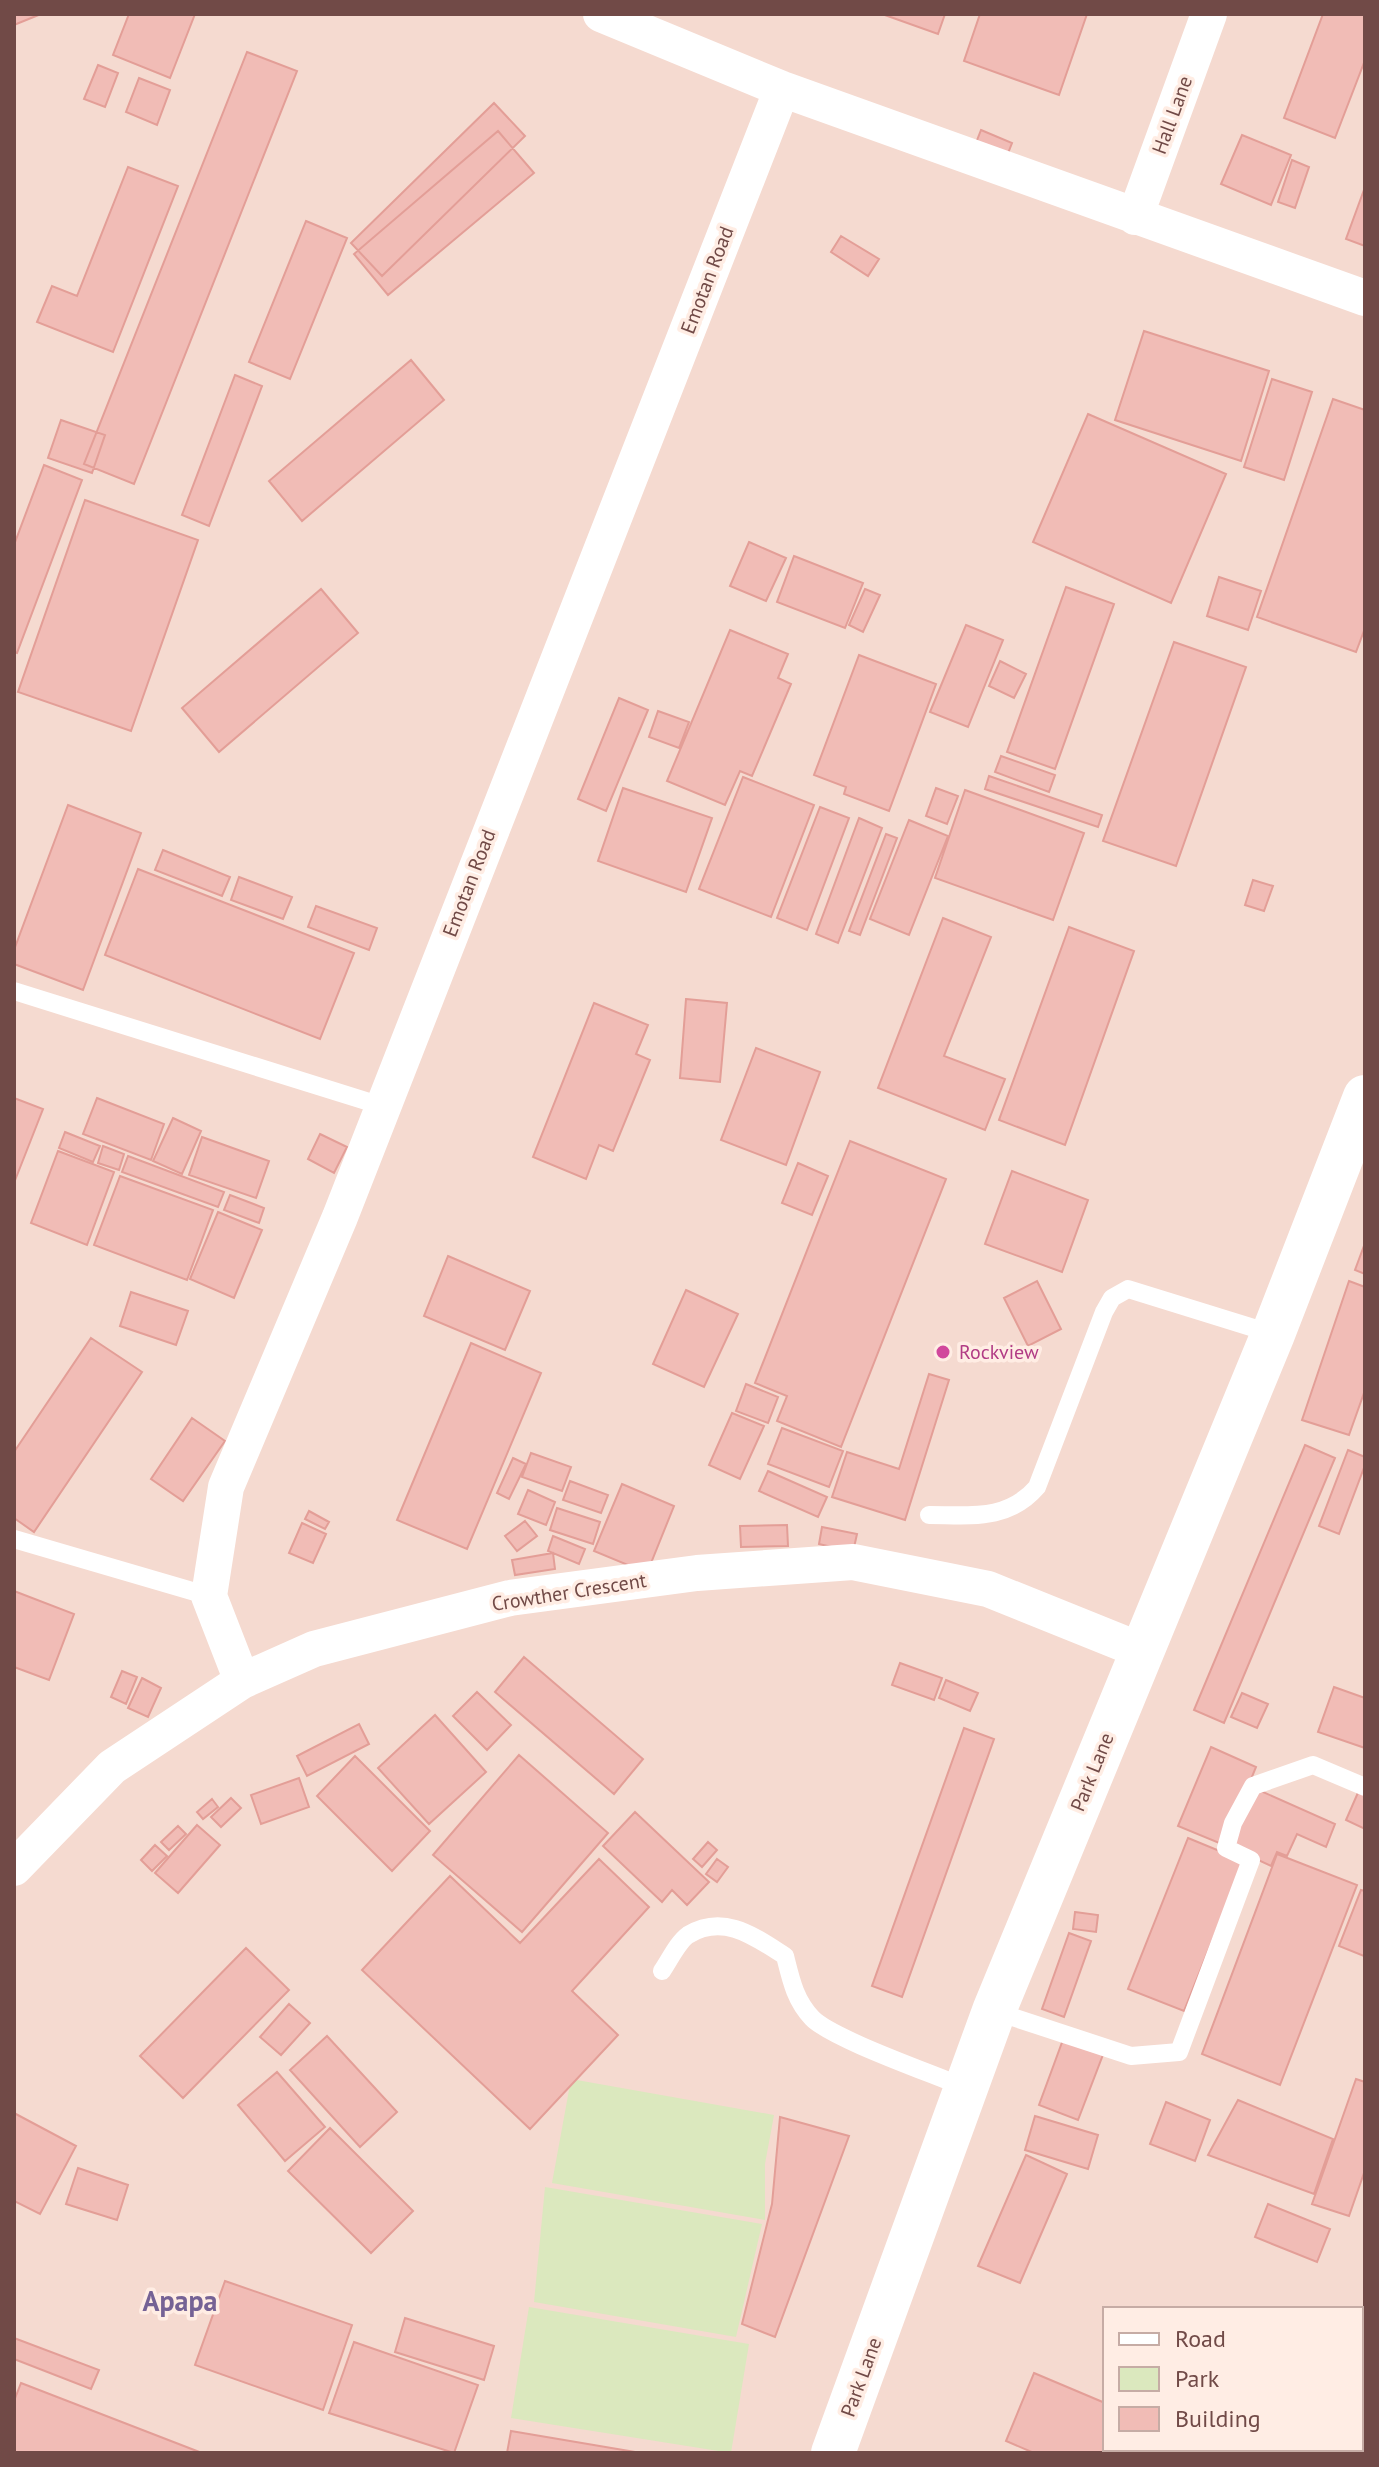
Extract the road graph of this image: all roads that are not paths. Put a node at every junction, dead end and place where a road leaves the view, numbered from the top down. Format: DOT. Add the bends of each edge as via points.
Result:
graph roads {
  1 [pos="601,14"];
  2 [pos="1209,14"];
  3 [pos="782,89"];
  4 [pos="1135,217"];
  5 [pos="1365,298"];
  6 [pos="14,991"];
  7 [pos="1365,1097"];
  8 [pos="382,1106"];
  9 [pos="1273,1334"];
  10 [pos="929,1515"];
  11 [pos="14,1539"];
  12 [pos="209,1596"];
  13 [pos="1142,1651"];
  14 [pos="242,1681"];
  15 [pos="1365,1787"];
  16 [pos="14,1868"];
  17 [pos="662,1971"];
  18 [pos="994,2011"];
  19 [pos="966,2088"];
  20 [pos="833,2453"];
  1 -- 3 [label="street"];
  2 -- 4 [label="street, Hall Lane"];
  3 -- 4 [label="street"];
  3 -- 8 [label="street, Emotan Road"];
  4 -- 5 [label="street"];
  6 -- 8 [label="lane"];
  7 -- 9 [label="street, Park Lane"];
  8 -- 12 [label="street, Emotan Road" via="226,1487"];
  9 -- 10 [label="lane" via="1128,1289 1112,1298 1104,1312 1037,1487 1027,1499 997,1515"];
  9 -- 13 [label="street, Park Lane"];
  11 -- 12 [label="lane"];
  12 -- 14 [label="street"];
  13 -- 14 [label="street, Crowther Crescent" via="988,1589 853,1562 697,1573 510,1598 314,1649"];
  13 -- 18 [label="street, Park Lane"];
  14 -- 16 [label="street, Crowther Crescent" via="112,1767"];
  15 -- 18 [label="lane" via="1313,1765 1253,1786 1226,1848 1251,1860 1179,2052 1131,2056"];
  17 -- 19 [label="lane" via="687,1936 725,1925 747,1932 785,1956 795,1995 814,2020"];
  18 -- 19 [label="street, Park Lane"];
  19 -- 20 [label="street, Park Lane"];
}
